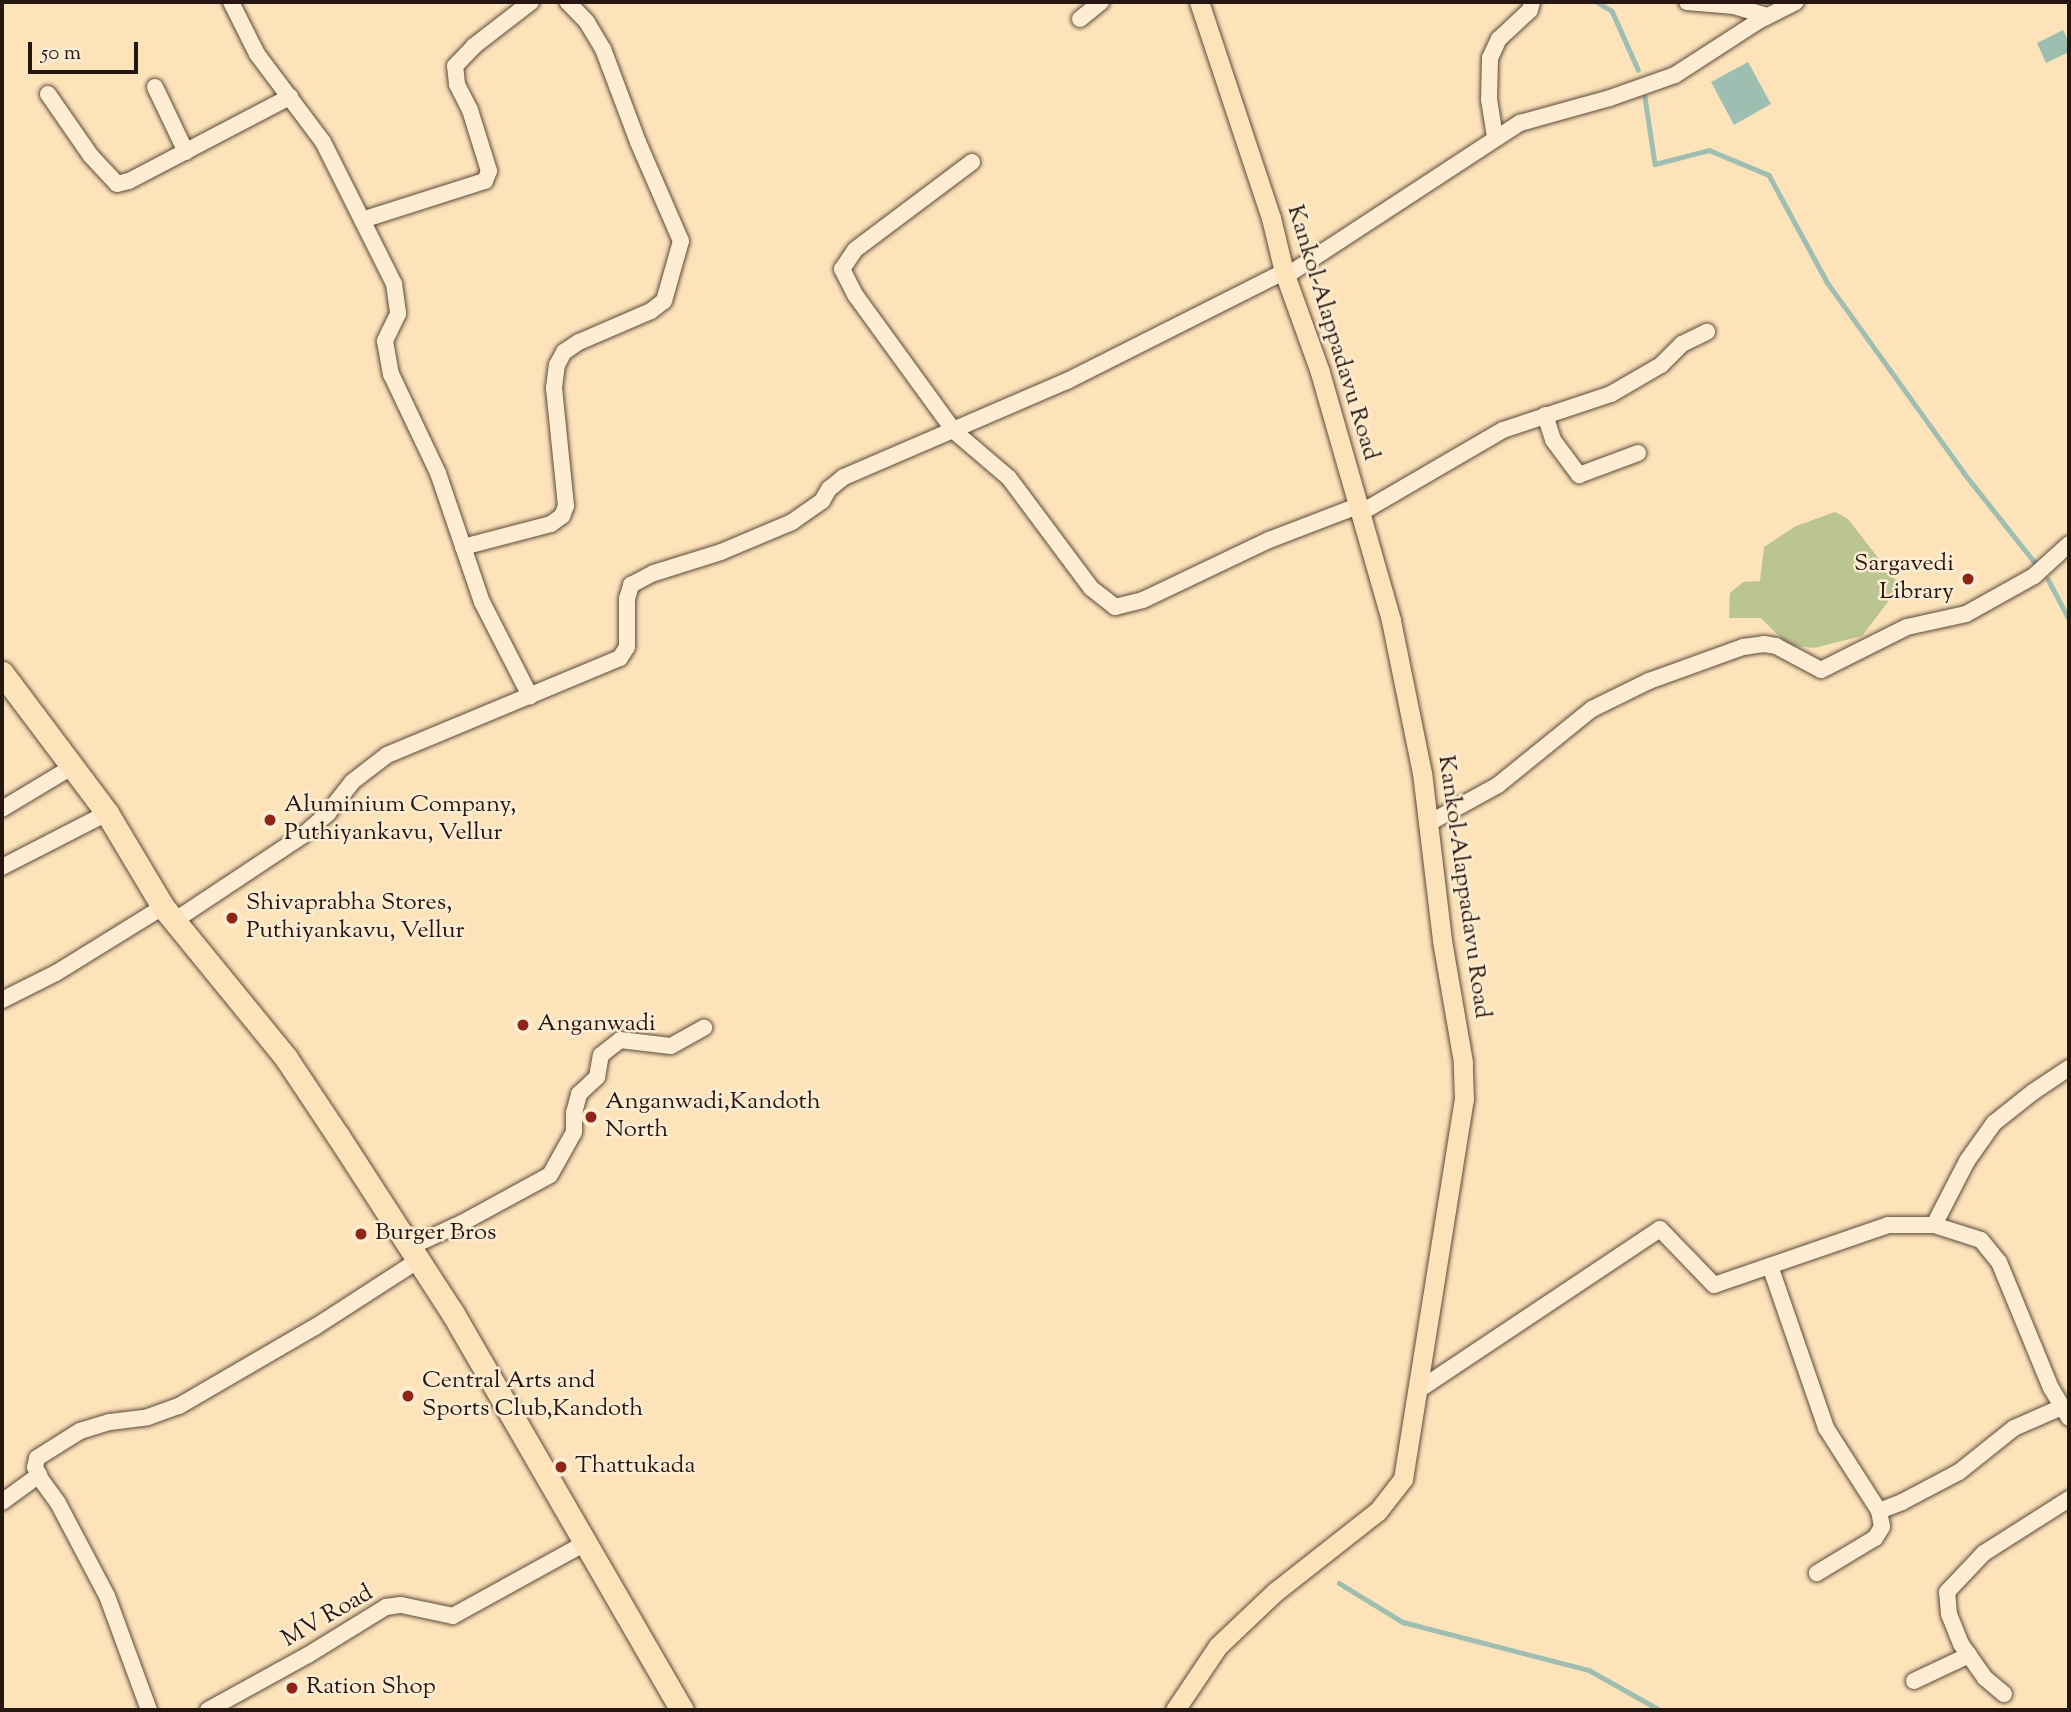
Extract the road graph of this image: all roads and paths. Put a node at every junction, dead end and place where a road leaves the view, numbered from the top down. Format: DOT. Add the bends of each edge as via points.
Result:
graph roads {
  1 [pos="231,2"];
  2 [pos="531,2"];
  3 [pos="568,2"];
  4 [pos="1101,2"];
  5 [pos="1199,2"];
  6 [pos="1532,2"];
  7 [pos="1687,2"];
  8 [pos="1796,2"];
  9 [pos="1767,16"];
  10 [pos="1080,19"];
  11 [pos="155,87"];
  12 [pos="48,94"];
  13 [pos="289,97"];
  14 [pos="1495,137"];
  15 [pos="186,152"];
  16 [pos="972,162"];
  17 [pos="362,220"];
  18 [pos="1285,274"];
  19 [pos="1707,332"];
  20 [pos="1545,415"];
  21 [pos="954,430"];
  22 [pos="1638,453"];
  23 [pos="1361,508"];
  24 [pos="2069,544"];
  25 [pos="464,547"];
  26 [pos="2,673"];
  27 [pos="530,696"];
  28 [pos="72,767"];
  29 [pos="2,809"];
  30 [pos="107,813"];
  31 [pos="1429,823"];
  32 [pos="2,867"];
  33 [pos="169,914"];
  34 [pos="2,1000"];
  35 [pos="704,1028"];
  36 [pos="2069,1068"];
  37 [pos="1934,1225"];
  38 [pos="414,1254"];
  39 [pos="1770,1266"];
  40 [pos="1417,1391"];
  41 [pos="2066,1412"];
  42 [pos="38,1475"];
  43 [pos="2069,1499"];
  44 [pos="2,1502"];
  45 [pos="1879,1511"];
  46 [pos="587,1542"];
  47 [pos="1817,1573"];
  48 [pos="1969,1655"];
  49 [pos="1914,1681"];
  50 [pos="2004,1694"];
  51 [pos="149,1710"];
  52 [pos="208,1710"];
  53 [pos="682,1710"];
  54 [pos="1175,1710"];
  1 -- 13 [label="street" via="257,54"];
  2 -- 17 [label="street" via="474,46 456,66 457,84 489,171 485,181"];
  3 -- 25 [label="street" via="603,49 681,241 664,301 579,342 564,352 556,365 566,506 562,516 551,524"];
  4 -- 10 [label="street"];
  5 -- 18 [label="main road, Kankol-Alappadavu Road" via="1271,218"];
  6 -- 14 [label="street" via="1530,10 1499,39 1490,58 1489,100"];
  7 -- 9 [label="street" via="1734,6"];
  8 -- 9 [label="street"];
  9 -- 14 [label="street" via="1675,75 1532,118"];
  11 -- 15 [label="street"];
  12 -- 15 [label="street" via="91,156 117,184"];
  13 -- 15 [label="street"];
  13 -- 17 [label="street" via="323,142"];
  14 -- 18 [label="street" via="1440,178"];
  16 -- 21 [label="street" via="865,242 842,269 856,296"];
  17 -- 25 [label="street" via="399,301 385,341 391,374 438,474"];
  18 -- 21 [label="street" via="1076,377"];
  18 -- 23 [label="main road, Kankol-Alappadavu Road"];
  19 -- 20 [label="street" via="1611,394"];
  20 -- 22 [label="street" via="1553,440 1579,475"];
  20 -- 23 [label="street" via="1503,429"];
  21 -- 23 [label="street" via="1009,478 1091,588 1115,607 1143,600 1269,540"];
  21 -- 27 [label="street" via="844,477 822,501 792,522 631,585 627,647 621,658"];
  23 -- 31 [label="main road, Kankol-Alappadavu Road" via="1391,620"];
  24 -- 31 [label="street" via="2034,576 1966,614 1922,621 1821,670 1764,644 1649,681 1592,709 1497,785"];
  25 -- 27 [label="street" via="482,602"];
  26 -- 28 [label="highway"];
  27 -- 33 [label="street" via="387,755 352,782 302,836"];
  28 -- 29 [label="street"];
  28 -- 30 [label="highway"];
  30 -- 32 [label="street"];
  30 -- 33 [label="highway"];
  31 -- 40 [label="main road, Kankol-Alappadavu Road" via="1442,940 1463,1062 1464,1099"];
  33 -- 34 [label="street"];
  33 -- 38 [label="highway" via="286,1058"];
  35 -- 38 [label="street" via="671,1046 620,1040 601,1055 597,1077 579,1094 574,1132 550,1175"];
  36 -- 37 [label="street" via="1994,1123 1967,1161"];
  37 -- 39 [label="street" via="1888,1226"];
  37 -- 41 [label="street" via="1981,1240 1999,1262 2051,1388"];
  38 -- 42 [label="street" via="315,1326 180,1406 80,1431 37,1458"];
  38 -- 46 [label="highway"];
  39 -- 40 [label="street" via="1714,1284 1660,1229"];
  39 -- 45 [label="street" via="1826,1428"];
  40 -- 54 [label="main road, Kankol-Alappadavu Road" via="1404,1479 1377,1511 1275,1592 1218,1646"];
  41 -- 45 [label="street" via="2014,1428 1959,1472"];
  42 -- 44 [label="street"];
  42 -- 51 [label="street" via="58,1503 107,1596"];
  43 -- 48 [label="street" via="1984,1553 1947,1592 1949,1614"];
  45 -- 47 [label="street" via="1882,1527 1875,1538"];
  46 -- 52 [label="street, MV Road" via="453,1616 401,1605 386,1608"];
  46 -- 53 [label="highway"];
  48 -- 49 [label="street"];
  48 -- 50 [label="street"];
}
